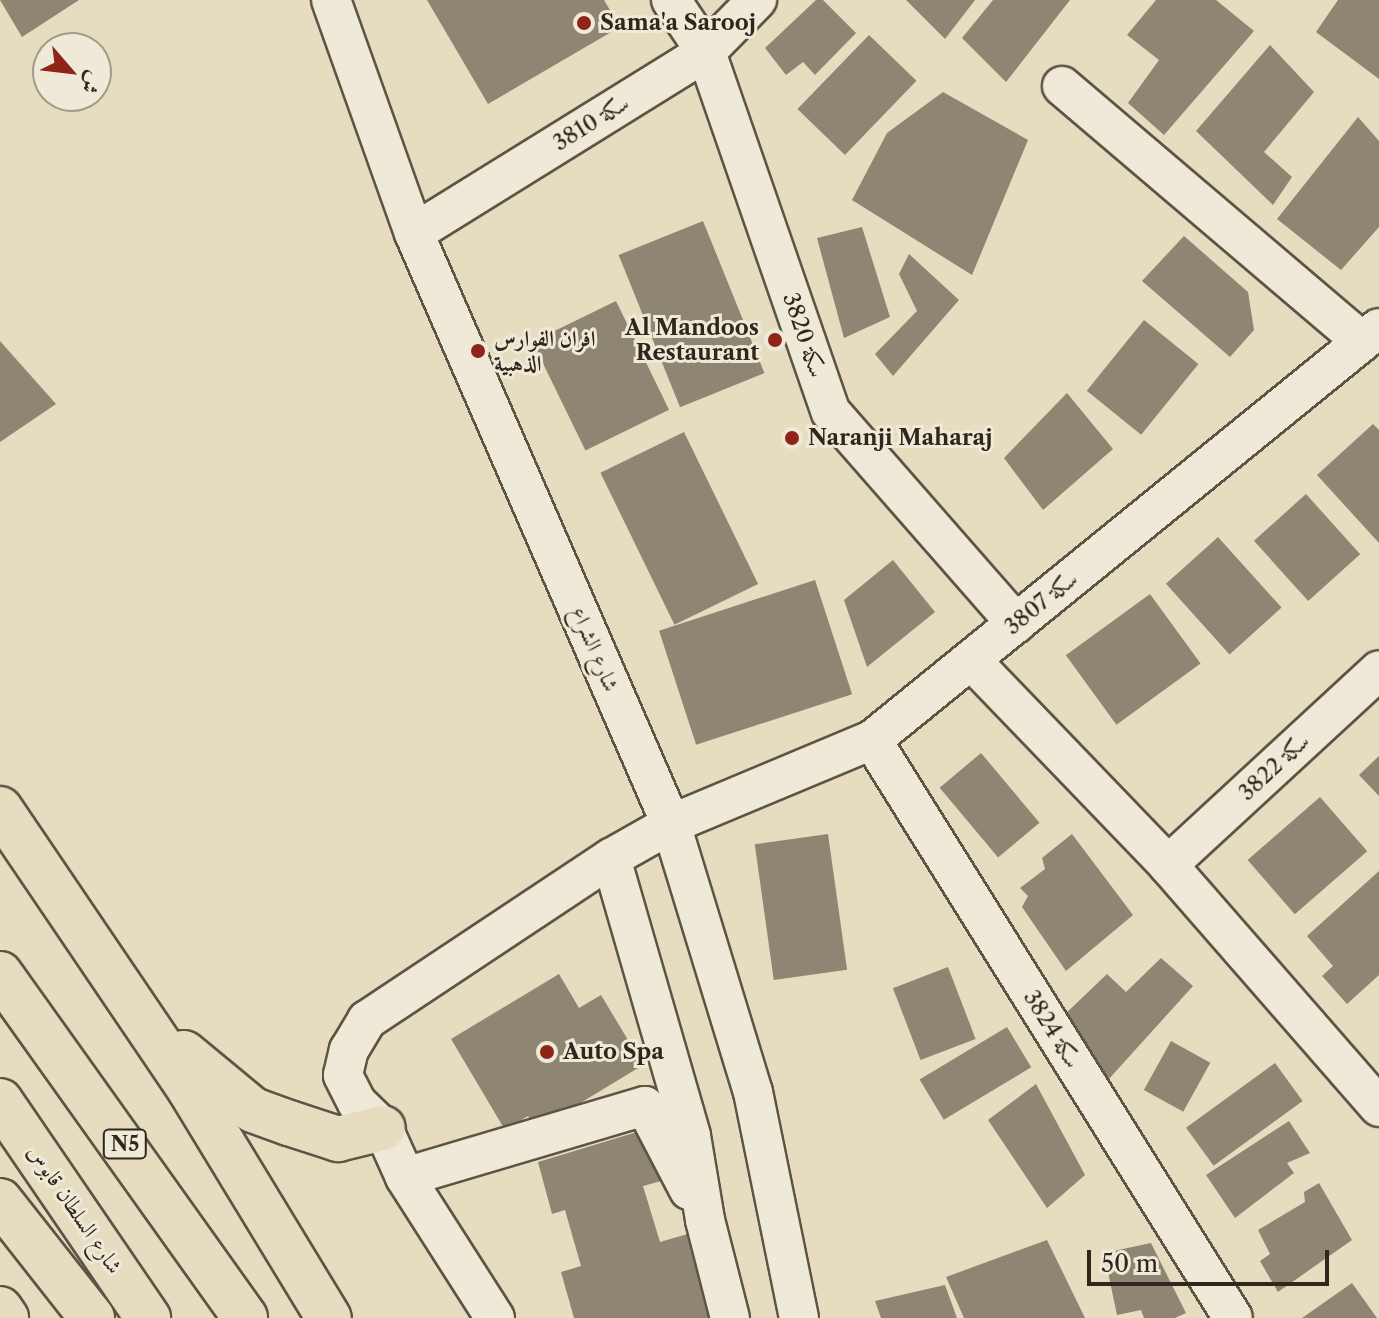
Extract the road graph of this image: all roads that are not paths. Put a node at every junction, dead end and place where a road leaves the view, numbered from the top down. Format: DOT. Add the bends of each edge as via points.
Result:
graph roads {
  1 [pos="331,0"];
  2 [pos="671,0"];
  3 [pos="757,0"];
  4 [pos="706,52"];
  5 [pos="1062,86"];
  6 [pos="414,233"];
  7 [pos="1371,334"];
  8 [pos="1016,623"];
  9 [pos="971,660"];
  10 [pos="1379,670"];
  11 [pos="872,740"];
  12 [pos="0,809"];
  13 [pos="671,824"];
  14 [pos="611,858"];
  15 [pos="1168,865"];
  16 [pos="0,974"];
  17 [pos="124,990"];
  18 [pos="0,1101"];
  19 [pos="1379,1107"];
  20 [pos="383,1128"];
  21 [pos="405,1177"];
  22 [pos="0,1201"];
  23 [pos="705,1220"];
  24 [pos="0,1309"];
  25 [pos="6,1318"];
  26 [pos="92,1318"];
  27 [pos="148,1318"];
  28 [pos="245,1318"];
  29 [pos="329,1318"];
  30 [pos="495,1318"];
  31 [pos="730,1318"];
  32 [pos="799,1318"];
  33 [pos="1233,1318"];
  1 -- 6 [label="street, شارع الشراع"];
  2 -- 4 [label="street, سكة 3820"];
  3 -- 4 [label="street, سكة 3810"];
  4 -- 6 [label="street, سكة 3810"];
  4 -- 8 [label="street, سكة 3820" via="831,412"];
  5 -- 7 [label="street"];
  6 -- 13 [label="street, شارع الشراع"];
  7 -- 8 [label="street, سكة 3807"];
  8 -- 9 [label="street, سكة 3807"];
  9 -- 11 [label="street, سكة 3807"];
  9 -- 15 [label="street"];
  10 -- 15 [label="street, سكة 3822"];
  11 -- 13 [label="street, سكة 3807"];
  11 -- 33 [label="street, سكة 3824"];
  12 -- 17 [label="highway"];
  13 -- 14 [label="street, سكة 3807"];
  13 -- 32 [label="street, شارع الشراع" via="753,1092"];
  14 -- 20 [label="street, سكة 3807" via="367,1020 349,1050 343,1075 357,1103"];
  14 -- 23 [label="street" via="691,1136"];
  15 -- 19 [label="street"];
  16 -- 28 [label="highway, N5"];
  17 -- 20 [label="highway" via="196,1066 253,1110 338,1139"];
  17 -- 29 [label="highway"];
  18 -- 27 [label="highway, شارع السلطان قابوس"];
  20 -- 21 [label="street"];
  21 -- 23 [label="street" via="645,1106"];
  21 -- 30 [label="street"];
  22 -- 26 [label="highway"];
  23 -- 31 [label="street"];
  24 -- 25 [label="highway"];
}
